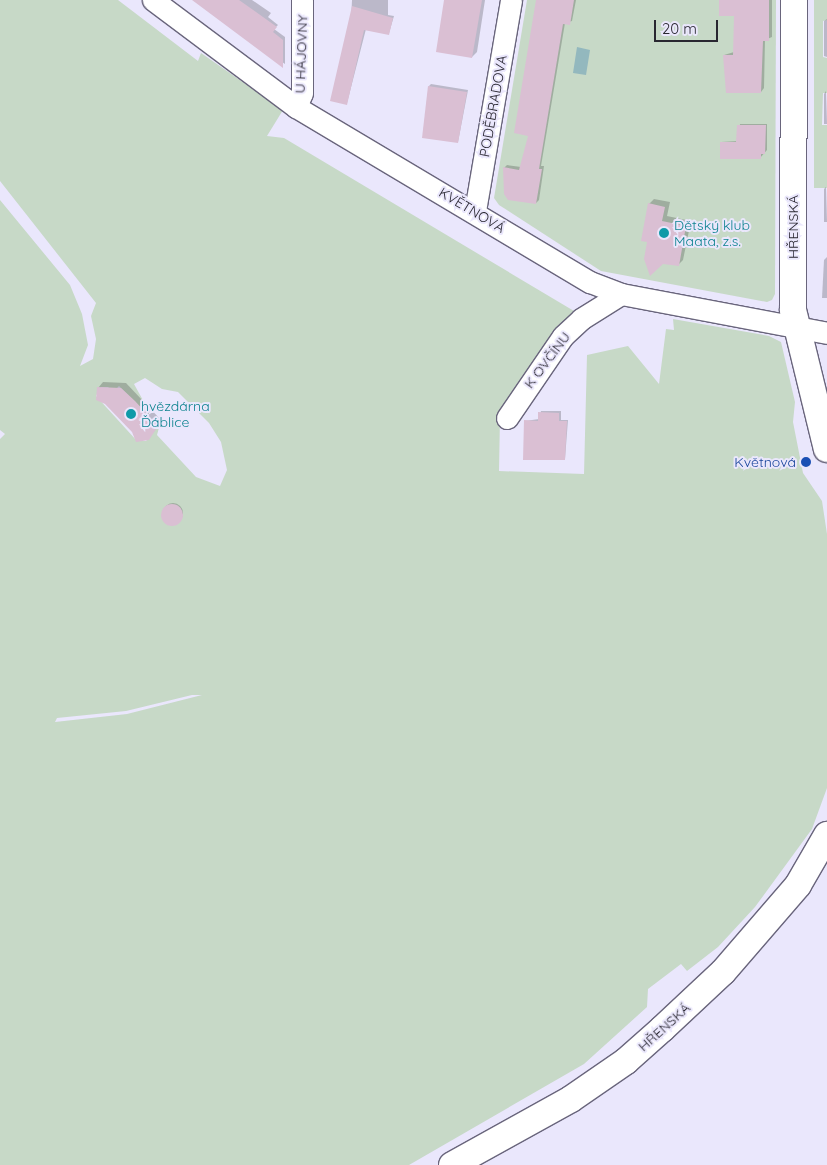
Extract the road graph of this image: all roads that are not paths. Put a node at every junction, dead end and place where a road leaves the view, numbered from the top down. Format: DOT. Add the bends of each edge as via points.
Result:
graph roads {
  1 [pos="153,0"];
  2 [pos="302,0"];
  3 [pos="511,0"];
  4 [pos="794,0"];
  5 [pos="296,107"];
  6 [pos="475,211"];
  7 [pos="621,294"];
  8 [pos="796,328"];
  9 [pos="827,333"];
  10 [pos="507,418"];
  11 [pos="827,449"];
  12 [pos="827,835"];
  13 [pos="452,1165"];
  1 -- 5 [label="street, KVĚTNOVÁ"];
  2 -- 5 [label="street, U HÁJOVNY" via="302,93"];
  3 -- 6 [label="street, PODĚBRADOVA"];
  4 -- 8 [label="street, HŘENSKÁ" via="793,295"];
  5 -- 6 [label="street, KVĚTNOVÁ"];
  6 -- 7 [label="street, KVĚTNOVÁ" via="590,282"];
  7 -- 8 [label="street, KVĚTNOVÁ"];
  7 -- 10 [label="street, K OVČÍNU" via="582,319 563,336"];
  8 -- 9 [label="street, KVĚTNOVÁ"];
  8 -- 11 [label="street, HŘENSKÁ"];
  12 -- 13 [label="street, HŘENSKÁ" via="798,885 723,972 626,1061 571,1099"];
}
